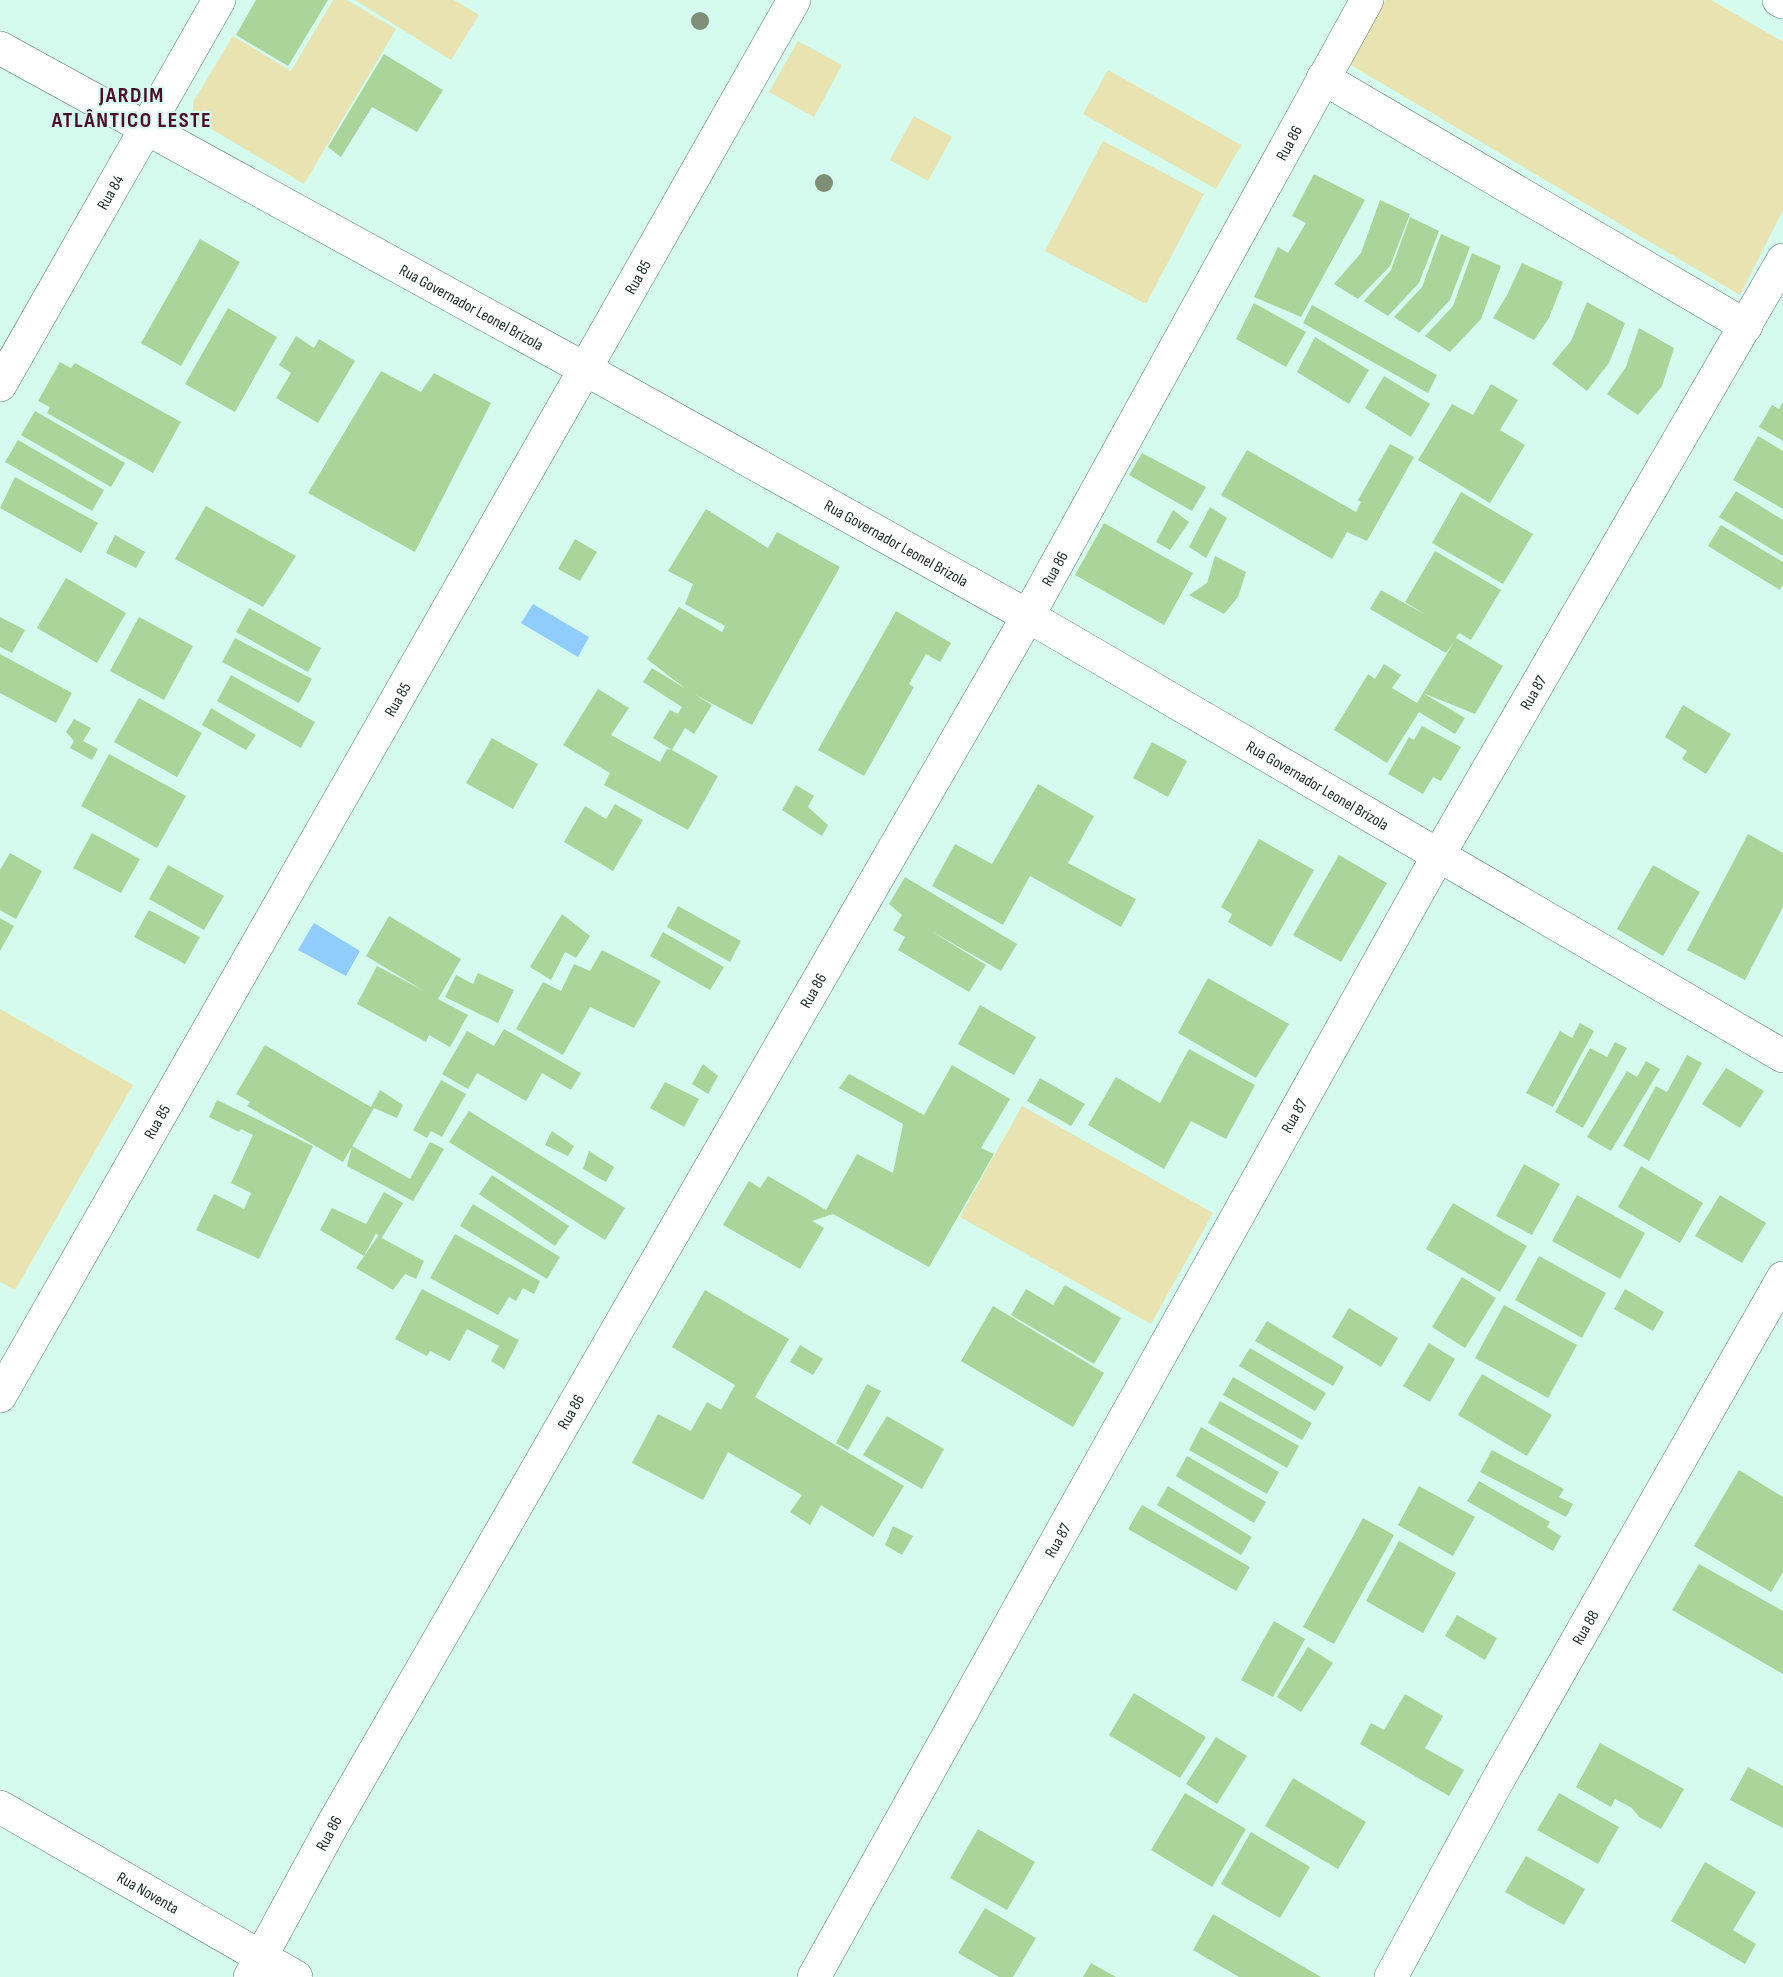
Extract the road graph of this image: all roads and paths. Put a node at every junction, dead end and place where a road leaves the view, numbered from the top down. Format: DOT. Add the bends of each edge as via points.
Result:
graph roads {
  1 [pos="219,0"];
  2 [pos="794,0"];
  3 [pos="1367,0"];
  4 [pos="0,48"];
  5 [pos="1323,78"];
  6 [pos="146,128"];
  7 [pos="1783,260"];
  8 [pos="1746,326"];
  9 [pos="585,369"];
  10 [pos="0,385"];
  11 [pos="1028,616"];
  12 [pos="1438,856"];
  13 [pos="1783,1056"];
  14 [pos="1783,1278"];
  15 [pos="0,1396"];
  16 [pos="0,1807"];
  17 [pos="255,1967"];
  18 [pos="296,1977"];
  19 [pos="814,1977"];
  20 [pos="1391,1977"];
  1 -- 6 [label="street, Rua 84"];
  2 -- 9 [label="street, Rua 85"];
  3 -- 5 [label="street, Rua 86"];
  4 -- 6 [label="street, Rua Governador Leonel Brizola"];
  5 -- 8 [label="street"];
  5 -- 11 [label="street, Rua 86"];
  6 -- 9 [label="street, Rua Governador Leonel Brizola"];
  6 -- 10 [label="street, Rua 84"];
  7 -- 8 [label="street, Rua 87"];
  8 -- 12 [label="street, Rua 87"];
  9 -- 11 [label="street, Rua Governador Leonel Brizola"];
  9 -- 15 [label="street, Rua 85"];
  11 -- 12 [label="street, Rua Governador Leonel Brizola"];
  11 -- 17 [label="street, Rua 86" via="333,1824"];
  12 -- 13 [label="street, Rua Governador Leonel Brizola"];
  12 -- 19 [label="street, Rua 87"];
  14 -- 20 [label="street, Rua 88" via="1498,1780"];
  16 -- 17 [label="street, Rua Noventa"];
  17 -- 18 [label="street, Rua Noventa"];
}
